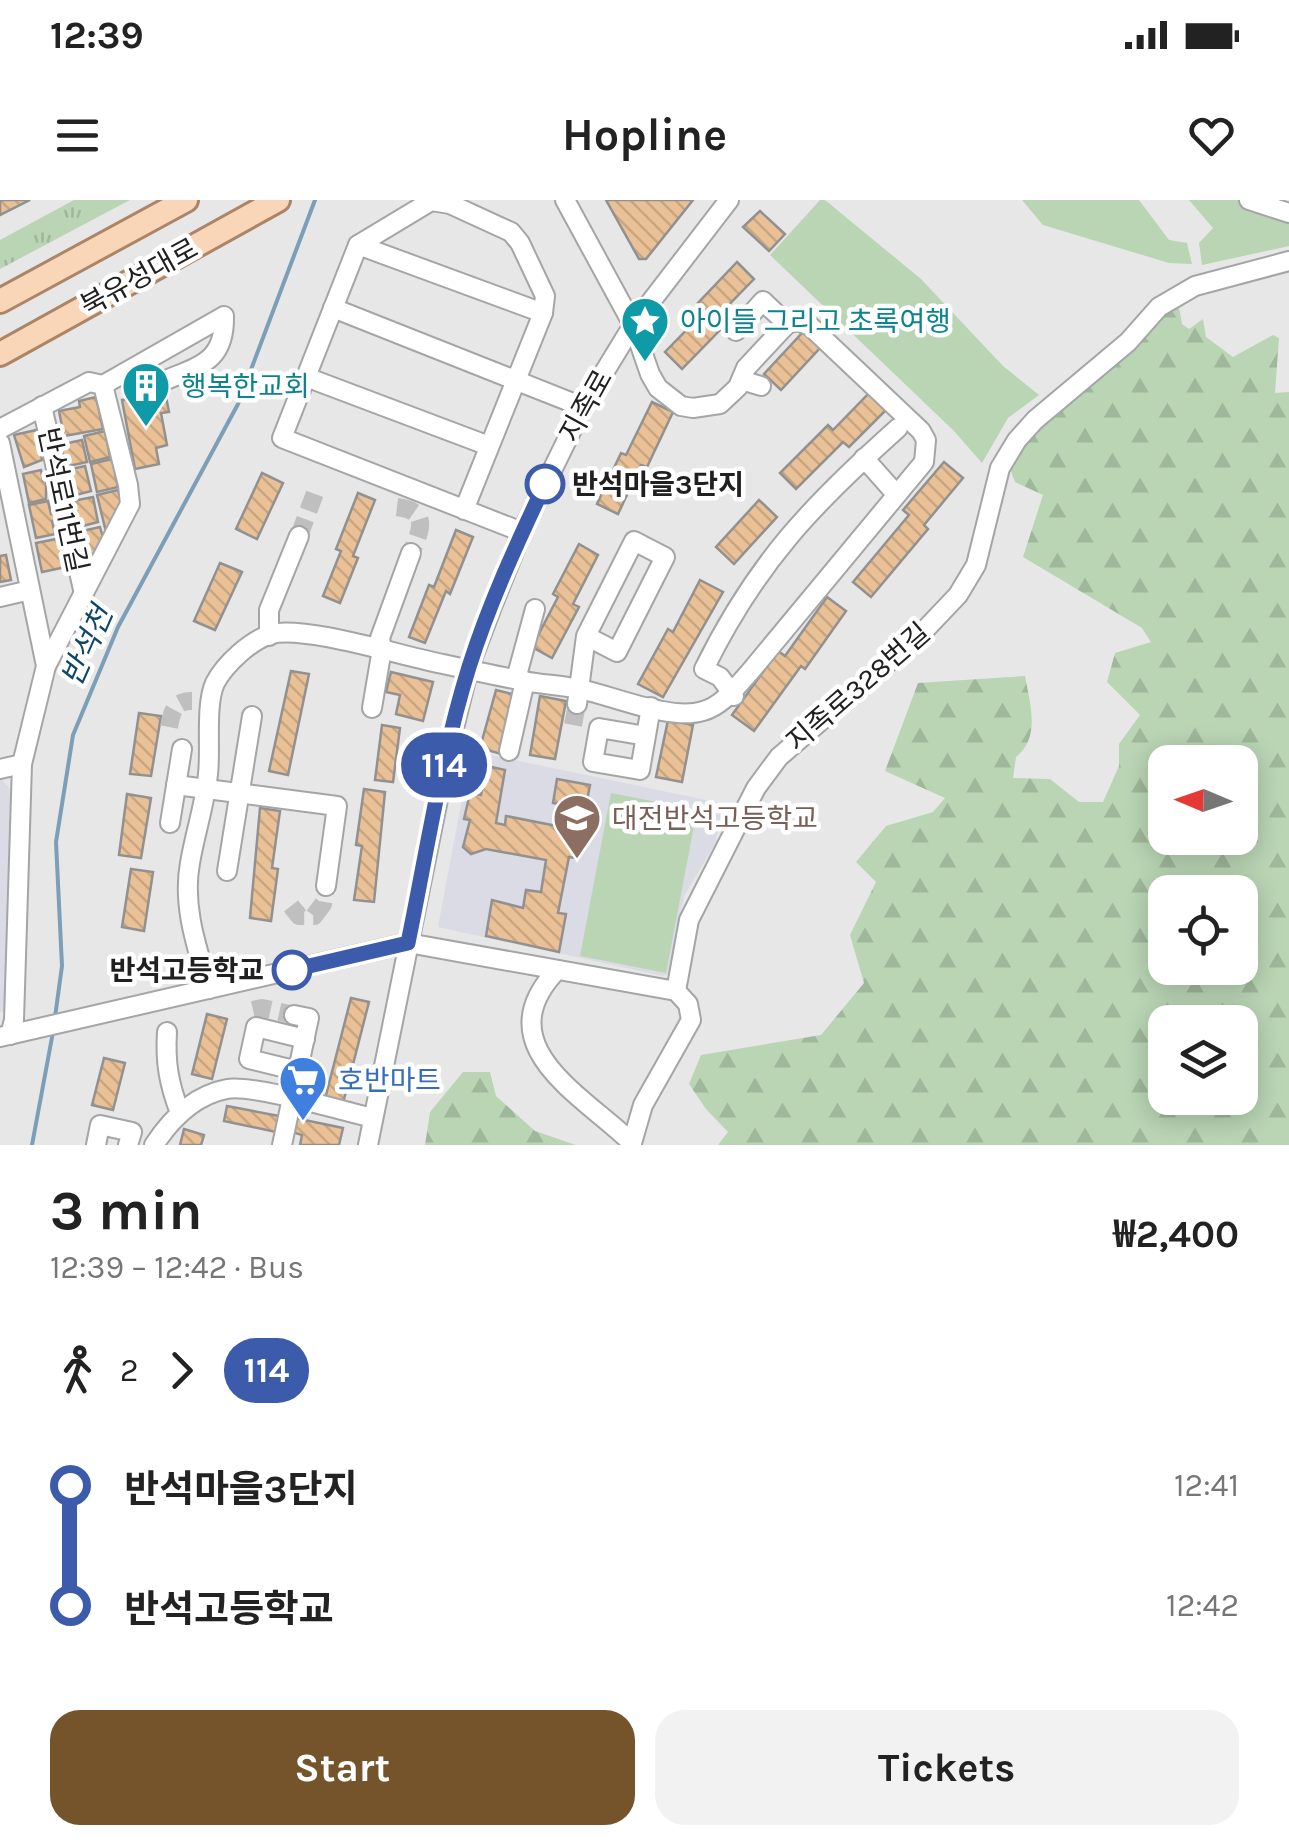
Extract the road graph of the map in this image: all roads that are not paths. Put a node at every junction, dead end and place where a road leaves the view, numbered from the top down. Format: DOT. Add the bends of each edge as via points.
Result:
graph roads {
  1 [pos="186,200"];
  2 [pos="277,200"];
  3 [pos="565,200"];
  4 [pos="730,200"];
  5 [pos="1249,200"];
  6 [pos="1289,213"];
  7 [pos="358,245"];
  8 [pos="1289,261"];
  9 [pos="0,301"];
  10 [pos="333,308"];
  11 [pos="543,314"];
  12 [pos="787,324"];
  13 [pos="633,325"];
  14 [pos="736,331"];
  15 [pos="0,354"];
  16 [pos="306,378"];
  17 [pos="166,380"];
  18 [pos="516,380"];
  19 [pos="742,380"];
  20 [pos="103,385"];
  21 [pos="761,386"];
  22 [pos="42,406"];
  23 [pos="583,407"];
  24 [pos="898,428"];
  25 [pos="0,429"];
  26 [pos="0,443"];
  27 [pos="490,446"];
  28 [pos="864,458"];
  29 [pos="896,494"];
  30 [pos="464,510"];
  31 [pos="522,532"];
  32 [pos="299,536"];
  33 [pos="411,552"];
  34 [pos="30,590"];
  35 [pos="84,594"];
  36 [pos="0,596"];
  37 [pos="535,609"];
  38 [pos="268,636"];
  39 [pos="586,636"];
  40 [pos="382,648"];
  41 [pos="46,666"];
  42 [pos="469,667"];
  43 [pos="520,680"];
  44 [pos="733,694"];
  45 [pos="578,696"];
  46 [pos="372,708"];
  47 [pos="651,708"];
  48 [pos="252,716"];
  49 [pos="646,736"];
  50 [pos="182,749"];
  51 [pos="509,751"];
  52 [pos="22,764"];
  53 [pos="0,768"];
  54 [pos="176,785"];
  55 [pos="206,789"];
  56 [pos="239,793"];
  57 [pos="170,823"];
  58 [pos="227,871"];
  59 [pos="326,886"];
  60 [pos="408,943"];
  61 [pos="556,970"];
  62 [pos="209,989"];
  63 [pos="676,991"];
  64 [pos="294,1015"];
  65 [pos="166,1032"];
  66 [pos="5,1036"];
  67 [pos="305,1039"];
  68 [pos="298,1070"];
  69 [pos="292,1100"];
  70 [pos="180,1113"];
  71 [pos="373,1118"];
  72 [pos="96,1145"];
  73 [pos="128,1145"];
  74 [pos="154,1145"];
  75 [pos="282,1145"];
  76 [pos="368,1145"];
  1 -- 9 [label="main road, 북유성대로"];
  2 -- 15 [label="main road, 북유성대로"];
  3 -- 13 [label="street"];
  4 -- 13 [label="street, 지족로"];
  5 -- 6 [label="street"];
  7 -- 10 [label="street"];
  7 -- 11 [label="street"];
  7 -- 11 [label="street" via="431,201 450,204 511,232 545,296"];
  8 -- 63 [label="street, 지족로328번길" via="1195,286 1158,308 1017,440 1000,468 976,565 958,595 779,757 756,788 689,920"];
  10 -- 16 [label="street"];
  10 -- 18 [label="street"];
  11 -- 18 [label="street"];
  12 -- 14 [label="street" via="764,301"];
  12 -- 19 [label="street"];
  12 -- 29 [label="street" via="810,326 922,432 924,462"];
  13 -- 19 [label="street" via="658,388 681,406 720,404"];
  13 -- 23 [label="street, 지족로"];
  16 -- 27 [label="street"];
  16 -- 30 [label="street" via="282,438"];
  17 -- 20 [label="street" via="210,362 224,335 224,316"];
  18 -- 23 [label="street"];
  18 -- 27 [label="street"];
  19 -- 21 [label="street"];
  20 -- 22 [label="street, 반석로11번길" via="88,382"];
  20 -- 35 [label="street, 반석로11번길" via="130,504"];
  22 -- 25 [label="street, 반석로11번길"];
  22 -- 35 [label="street, 반석로11번길"];
  23 -- 31 [label="street, 지족로"];
  24 -- 28 [label="street"];
  26 -- 34 [label="street, 반석로11번길"];
  27 -- 30 [label="street"];
  28 -- 29 [label="street"];
  28 -- 44 [label="street" via="797,523 721,635 704,669"];
  29 -- 44 [label="street"];
  30 -- 31 [label="street"];
  31 -- 42 [label="street, 지족로"];
  32 -- 38 [label="street" via="270,610"];
  33 -- 40 [label="street"];
  34 -- 36 [label="street"];
  34 -- 41 [label="street, 반석로11번길"];
  35 -- 41 [label="street, 반석로11번길"];
  37 -- 43 [label="street"];
  38 -- 40 [label="street" via="297,634"];
  38 -- 55 [label="street" via="230,664 201,701"];
  39 -- 39 [label="street" via="634,541 665,556 617,652"];
  39 -- 45 [label="street"];
  40 -- 42 [label="street"];
  40 -- 46 [label="street"];
  41 -- 52 [label="street, 반석로11번길"];
  42 -- 43 [label="street"];
  42 -- 60 [label="street, 지족로"];
  43 -- 45 [label="street"];
  43 -- 51 [label="street"];
  44 -- 47 [label="street" via="704,711"];
  45 -- 47 [label="street"];
  47 -- 49 [label="street"];
  48 -- 56 [label="street"];
  50 -- 54 [label="street"];
  52 -- 53 [label="street"];
  52 -- 66 [label="street, 반석로11번길" via="14,1020"];
  54 -- 55 [label="street"];
  54 -- 57 [label="street"];
  55 -- 56 [label="street"];
  55 -- 62 [label="street" via="188,898"];
  56 -- 58 [label="street"];
  56 -- 59 [label="street" via="336,806"];
  60 -- 61 [label="street"];
  60 -- 62 [label="street"];
  60 -- 71 [label="street, 지족로"];
  61 -- 63 [label="street"];
  61 -- 63 [label="street, 지족로328번길" via="530,1012 541,1054 554,1074 632,1143 643,1105 691,1020"];
  62 -- 66 [label="street"];
  64 -- 67 [label="street" via="309,1018"];
  65 -- 70 [label="street" via="165,1062"];
  67 -- 68 [label="street"];
  67 -- 68 [label="street" via="256,1027 249,1058"];
  68 -- 69 [label="street"];
  69 -- 70 [label="street" via="229,1088"];
  69 -- 71 [label="street"];
  69 -- 75 [label="street"];
  70 -- 74 [label="street"];
  71 -- 76 [label="street, 지족로"];
  72 -- 73 [label="street" via="100,1125 132,1132"];
}
